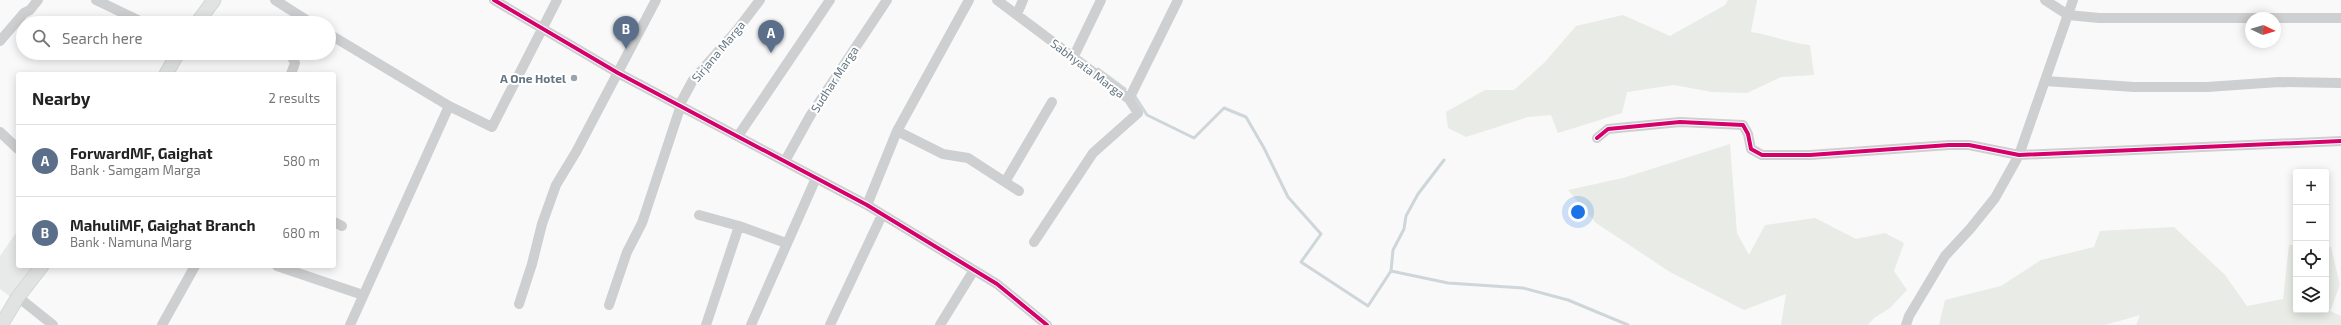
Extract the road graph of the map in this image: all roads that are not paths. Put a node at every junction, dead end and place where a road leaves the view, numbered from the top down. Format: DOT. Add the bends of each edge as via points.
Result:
graph roads {
  1 [pos="38,0"];
  2 [pos="96,0"];
  3 [pos="214,0"];
  4 [pos="275,0"];
  5 [pos="494,0"];
  6 [pos="557,0"];
  7 [pos="656,0"];
  8 [pos="760,0"];
  9 [pos="830,0"];
  10 [pos="887,0"];
  11 [pos="969,0"];
  12 [pos="997,0"];
  13 [pos="1023,0"];
  14 [pos="1101,0"];
  15 [pos="1178,0"];
  16 [pos="2045,0"];
  17 [pos="2073,0"];
  18 [pos="1017,14"];
  19 [pos="2068,15"];
  20 [pos="21,16"];
  21 [pos="129,16"];
  22 [pos="202,16"];
  23 [pos="299,16"];
  24 [pos="2341,18"];
  25 [pos="16,22"];
  26 [pos="543,28"];
  27 [pos="336,38"];
  28 [pos="0,41"];
  29 [pos="1073,58"];
  30 [pos="174,60"];
  31 [pos="294,60"];
  32 [pos="167,72"];
  33 [pos="292,72"];
  34 [pos="618,73"];
  35 [pos="2045,81"];
  36 [pos="2341,83"];
  37 [pos="1129,99"];
  38 [pos="1052,102"];
  39 [pos="680,105"];
  40 [pos="449,106"];
  41 [pos="898,131"];
  42 [pos="0,132"];
  43 [pos="738,136"];
  44 [pos="1597,138"];
  45 [pos="2341,141"];
  46 [pos="16,146"];
  47 [pos="2019,155"];
  48 [pos="785,161"];
  49 [pos="816,178"];
  50 [pos="1005,182"];
  51 [pos="1019,191"];
  52 [pos="867,205"];
  53 [pos="698,215"];
  54 [pos="882,216"];
  55 [pos="739,226"];
  56 [pos="1034,242"];
  57 [pos="786,243"];
  58 [pos="40,268"];
  59 [pos="194,268"];
  60 [pos="283,268"];
  61 [pos="974,270"];
  62 [pos="363,295"];
  63 [pos="18,298"];
  64 [pos="519,304"];
  65 [pos="608,305"];
  66 [pos="1036,315"];
  67 [pos="1,325"];
  68 [pos="53,325"];
  69 [pos="162,325"];
  70 [pos="350,325"];
  71 [pos="706,325"];
  72 [pos="751,325"];
  73 [pos="830,325"];
  74 [pos="940,325"];
  75 [pos="1031,325"];
  76 [pos="1047,325"];
  77 [pos="1906,325"];
  1 -- 20 [label="street"];
  2 -- 21 [label="street"];
  3 -- 22 [label="main road"];
  4 -- 23 [label="street"];
  5 -- 26 [label="street"];
  6 -- 26 [label="street"];
  7 -- 34 [label="street"];
  8 -- 39 [label="street, Sirjana Marga" via="693,80"];
  9 -- 43 [label="street"];
  10 -- 48 [label="street, Sudhar Marga" via="810,116"];
  11 -- 41 [label="street"];
  12 -- 18 [label="street, Sabhyata Marga"];
  13 -- 18 [label="street"];
  14 -- 29 [label="street"];
  15 -- 37 [label="street, Sabhyata Marga"];
  16 -- 19 [label="street"];
  17 -- 19 [label="street"];
  18 -- 29 [label="street, Sabhyata Marga"];
  19 -- 24 [label="street" via="2099,18"];
  19 -- 35 [label="street"];
  25 -- 28 [label="street"];
  26 -- 34 [label="street"];
  26 -- 40 [label="street" via="492,127"];
  27 -- 40 [label="street"];
  29 -- 37 [label="street, Sabhyata Marga"];
  30 -- 32 [label="main road"];
  31 -- 33 [label="street"];
  34 -- 39 [label="street"];
  34 -- 64 [label="street" via="556,185"];
  35 -- 36 [label="street" via="2134,87 2207,87 2280,82"];
  35 -- 47 [label="street"];
  37 -- 56 [label="street" via="1138,113 1093,153"];
  38 -- 50 [label="street"];
  39 -- 43 [label="street"];
  39 -- 65 [label="street, Sirjana Marga" via="642,224 627,252"];
  40 -- 62 [label="street"];
  41 -- 50 [label="street" via="942,154 968,158"];
  41 -- 52 [label="street"];
  42 -- 46 [label="street"];
  43 -- 48 [label="street"];
  44 -- 47 [label="street" via="1608,129 1680,122 1743,125 1751,149 1762,155 1810,155 1969,145"];
  45 -- 47 [label="street"];
  47 -- 77 [label="street" via="1994,198 1945,256"];
  48 -- 49 [label="street"];
  49 -- 52 [label="street"];
  49 -- 57 [label="street"];
  50 -- 51 [label="street"];
  52 -- 54 [label="street"];
  53 -- 55 [label="street"];
  54 -- 61 [label="street"];
  54 -- 73 [label="street"];
  55 -- 57 [label="street"];
  55 -- 71 [label="street"];
  57 -- 72 [label="street"];
  58 -- 63 [label="main road"];
  59 -- 69 [label="street"];
  60 -- 62 [label="street"];
  61 -- 66 [label="street"];
  61 -- 74 [label="street"];
  62 -- 70 [label="street"];
  63 -- 67 [label="main road"];
  63 -- 68 [label="street"];
  66 -- 75 [label="street"];
  66 -- 76 [label="street"];
}
